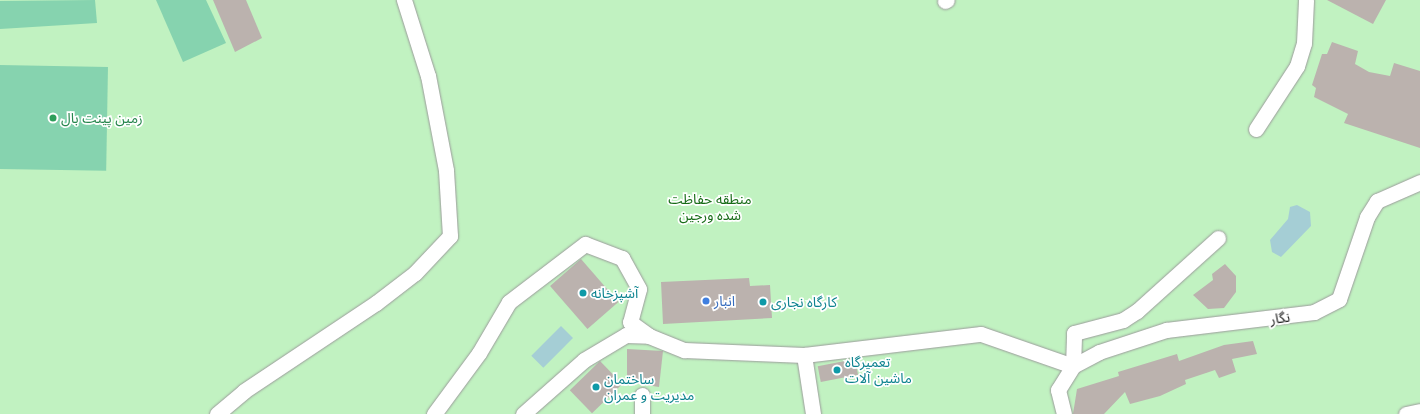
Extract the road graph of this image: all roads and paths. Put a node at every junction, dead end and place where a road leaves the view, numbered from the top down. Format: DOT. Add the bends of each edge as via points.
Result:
graph roads {
  1 [pos="404,0"];
  2 [pos="1306,0"];
  3 [pos="1256,129"];
  4 [pos="1420,182"];
  5 [pos="1218,238"];
  6 [pos="649,336"];
  7 [pos="804,356"];
  8 [pos="1072,366"];
  9 [pos="642,395"];
  10 [pos="1420,411"];
  11 [pos="217,414"];
  12 [pos="434,414"];
  13 [pos="523,414"];
  14 [pos="642,414"];
  15 [pos="813,414"];
  16 [pos="1064,414"];
  17 [pos="1406,414"];
  1 -- 11 [label="street" via="428,76 444,156 450,236 415,273 376,304 244,391"];
  2 -- 3 [label="street" via="1304,43 1297,66"];
  4 -- 8 [label="street, نگار" via="1377,201 1367,217 1339,299 1314,312 1166,330 1133,339"];
  5 -- 8 [label="street" via="1137,311 1122,320 1074,333"];
  6 -- 7 [label="street" via="684,350"];
  6 -- 12 [label="street" via="630,322 639,290 622,258 585,244 509,302 479,353"];
  6 -- 13 [label="street" via="626,335 584,360"];
  7 -- 8 [label="street" via="981,334"];
  7 -- 15 [label="street"];
  8 -- 16 [label="street" via="1058,390"];
  9 -- 14 [label="street"];
  10 -- 17 [label="street"];
}
